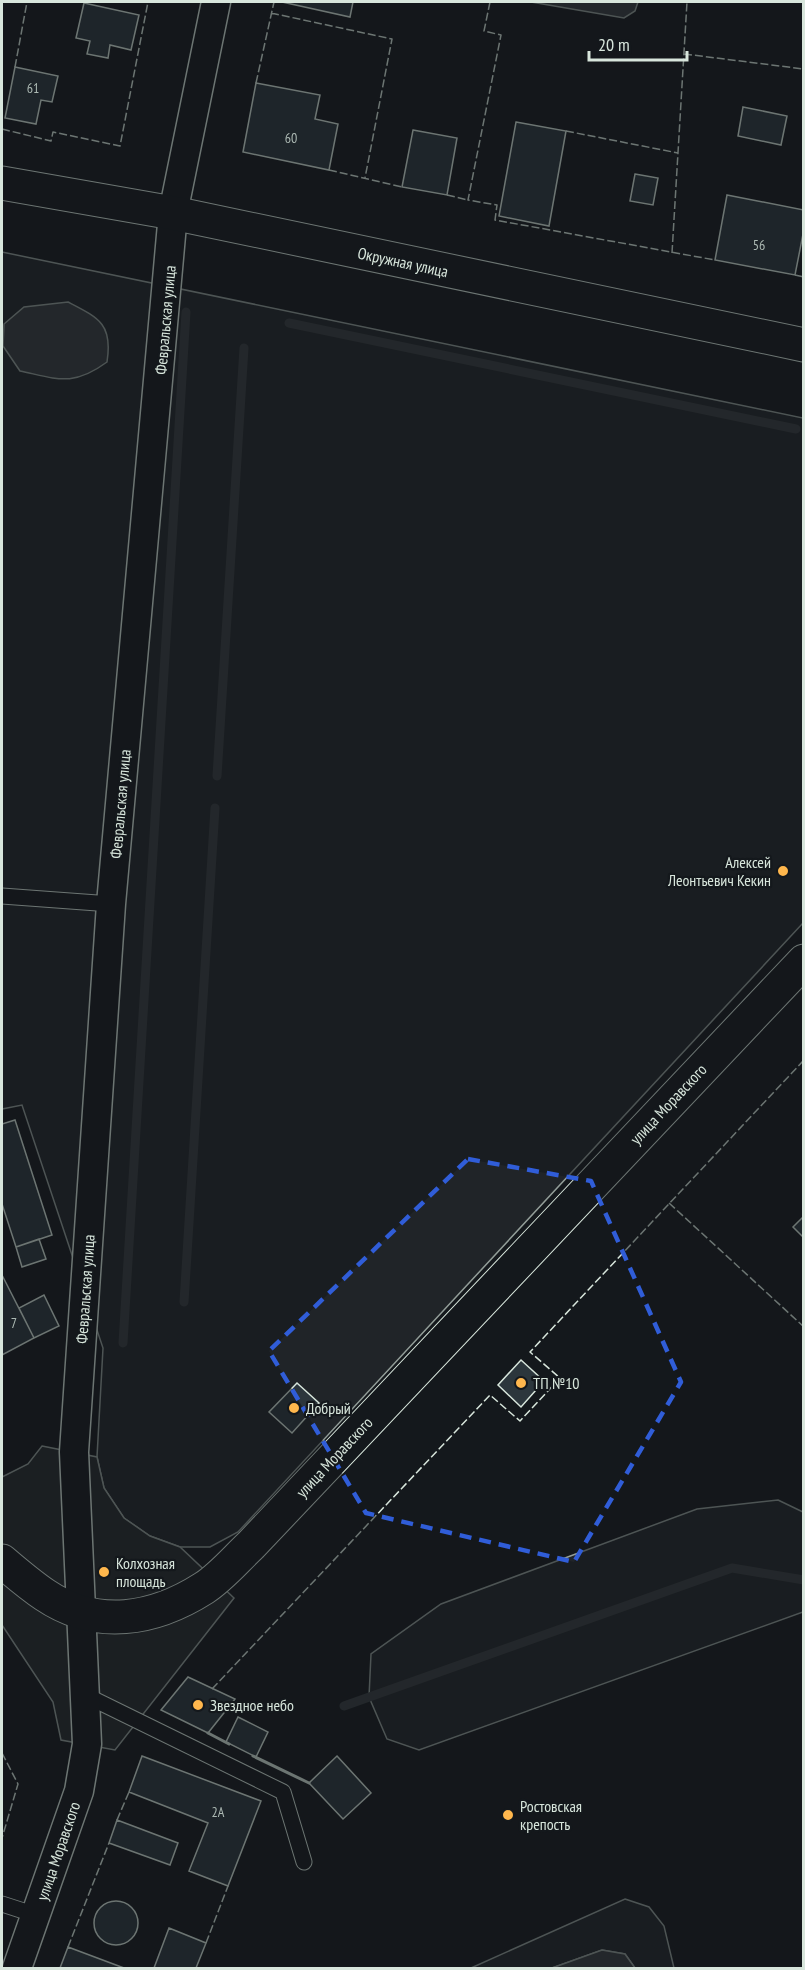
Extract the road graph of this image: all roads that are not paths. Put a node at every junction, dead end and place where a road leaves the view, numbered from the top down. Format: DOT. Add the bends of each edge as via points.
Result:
graph roads {
  1 [pos="216,2"];
  2 [pos="2,183"];
  3 [pos="173,213"];
  4 [pos="804,345"];
  5 [pos="2,896"];
  6 [pos="111,904"];
  7 [pos="804,961"];
  8 [pos="2,1561"];
  9 [pos="82,1612"];
  10 [pos="85,1695"];
  11 [pos="304,1862"];
  12 [pos="2,1904"];
  13 [pos="36,1915"];
  14 [pos="17,1968"];
  1 -- 3 [label="street, Февральская улица"];
  2 -- 3 [label="street, Окружная улица"];
  3 -- 4 [label="street, Окружная улица"];
  3 -- 6 [label="street, Февральская улица"];
  5 -- 6 [label="lane"];
  6 -- 9 [label="street, Февральская улица" via="74,1452"];
  7 -- 9 [label="street, улица Моравского" via="251,1545 205,1587 161,1611 118,1619"];
  8 -- 9 [label="street" via="46,1597"];
  9 -- 10 [label="street, улица Моравского"];
  10 -- 11 [label="lane" via="283,1792"];
  10 -- 13 [label="street, улица Моравского" via="87,1744 79,1791"];
  12 -- 13 [label="lane"];
  13 -- 14 [label="street, улица Моравского"];
}
